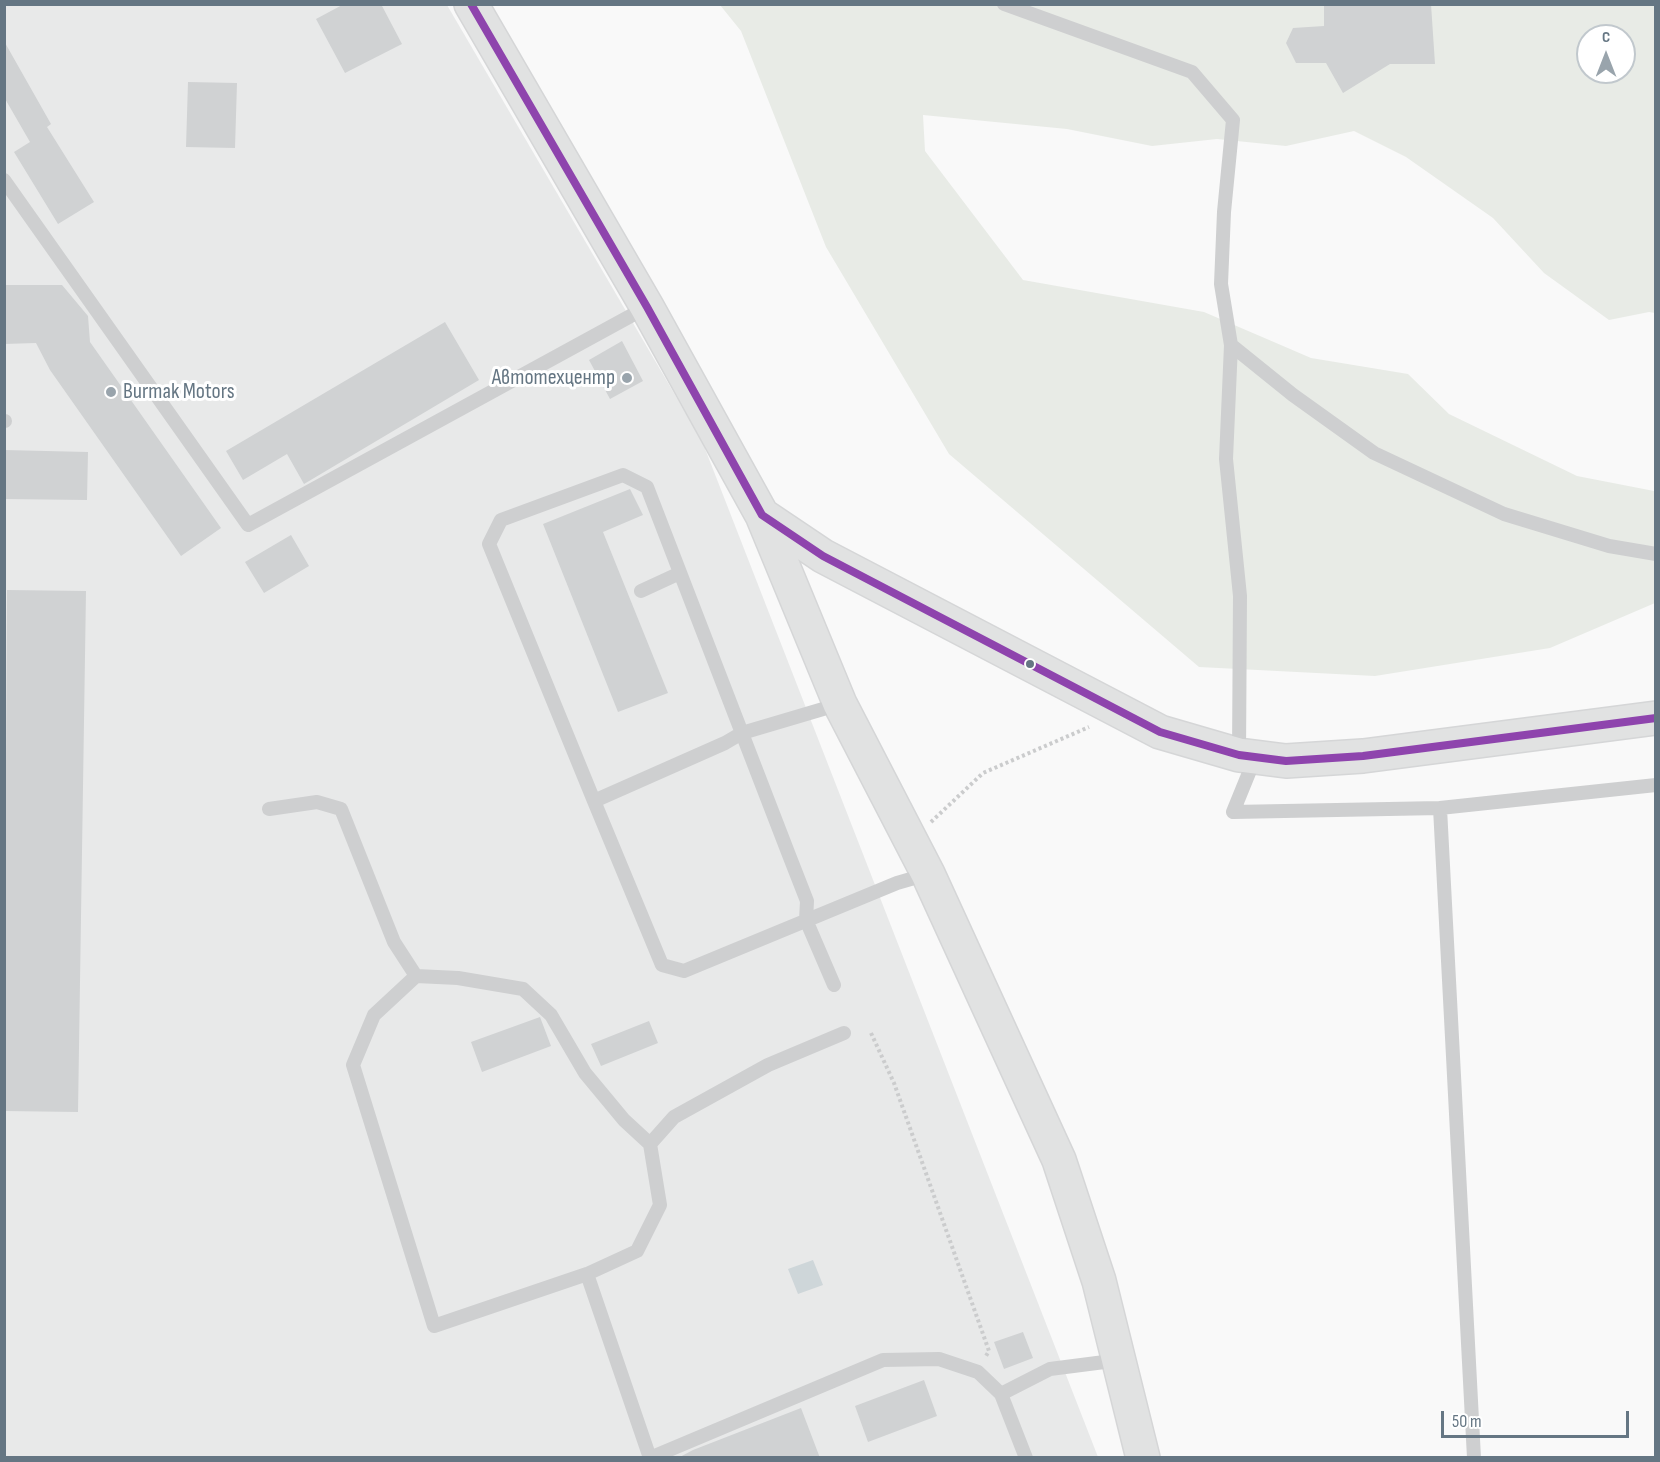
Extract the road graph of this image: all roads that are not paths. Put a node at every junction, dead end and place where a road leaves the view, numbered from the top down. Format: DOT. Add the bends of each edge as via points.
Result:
graph roads {
  1 [pos="471,4"];
  2 [pos="1004,4"];
  3 [pos="4,180"];
  4 [pos="647,307"];
  5 [pos="1231,345"];
  6 [pos="762,515"];
  7 [pos="1656,554"];
  8 [pos="680,573"];
  9 [pos="641,591"];
  10 [pos="840,704"];
  11 [pos="1656,718"];
  12 [pos="742,733"];
  13 [pos="1247,756"];
  14 [pos="1656,785"];
  15 [pos="594,801"];
  16 [pos="1440,808"];
  17 [pos="269,809"];
  18 [pos="928,874"];
  19 [pos="806,920"];
  20 [pos="416,976"];
  21 [pos="834,986"];
  22 [pos="844,1033"];
  23 [pos="650,1144"];
  24 [pos="587,1274"];
  25 [pos="1120,1359"];
  26 [pos="1001,1394"];
  27 [pos="1026,1458"];
  28 [pos="1143,1458"];
  29 [pos="1474,1458"];
  1 -- 4 [label="main road"];
  2 -- 5 [label="lane" via="1192,72 1233,120 1221,284"];
  3 -- 4 [label="lane" via="248,525"];
  4 -- 6 [label="main road"];
  5 -- 7 [label="lane" via="1374,453 1504,514 1609,546"];
  5 -- 13 [label="lane" via="1226,459 1240,596"];
  6 -- 10 [label="main road"];
  6 -- 13 [label="main road" via="823,556 1160,732"];
  8 -- 9 [label="lane"];
  8 -- 12 [label="lane"];
  8 -- 15 [label="lane" via="647,488 623,475 501,520 489,544"];
  10 -- 12 [label="lane"];
  10 -- 18 [label="main road"];
  11 -- 13 [label="main road" via="1363,756 1286,760"];
  12 -- 15 [label="lane"];
  12 -- 19 [label="lane" via="807,901"];
  13 -- 16 [label="lane" via="1233,813"];
  14 -- 16 [label="lane"];
  15 -- 19 [label="lane" via="662,965 684,971"];
  16 -- 29 [label="lane"];
  17 -- 20 [label="lane" via="317,802 341,809 394,942"];
  18 -- 19 [label="lane"];
  18 -- 25 [label="main road" via="1059,1160 1100,1281"];
  19 -- 21 [label="lane"];
  20 -- 23 [label="lane" via="458,978 523,989 551,1015 604,1097"];
  20 -- 24 [label="lane" via="374,1015 353,1065 434,1326"];
  22 -- 23 [label="lane" via="768,1065 674,1117"];
  23 -- 24 [label="lane" via="660,1205 637,1251"];
  24 -- 26 [label="lane" via="650,1458 883,1360 939,1359 978,1372"];
  25 -- 26 [label="lane" via="1050,1369"];
  25 -- 28 [label="main road"];
  26 -- 27 [label="lane"];
}
